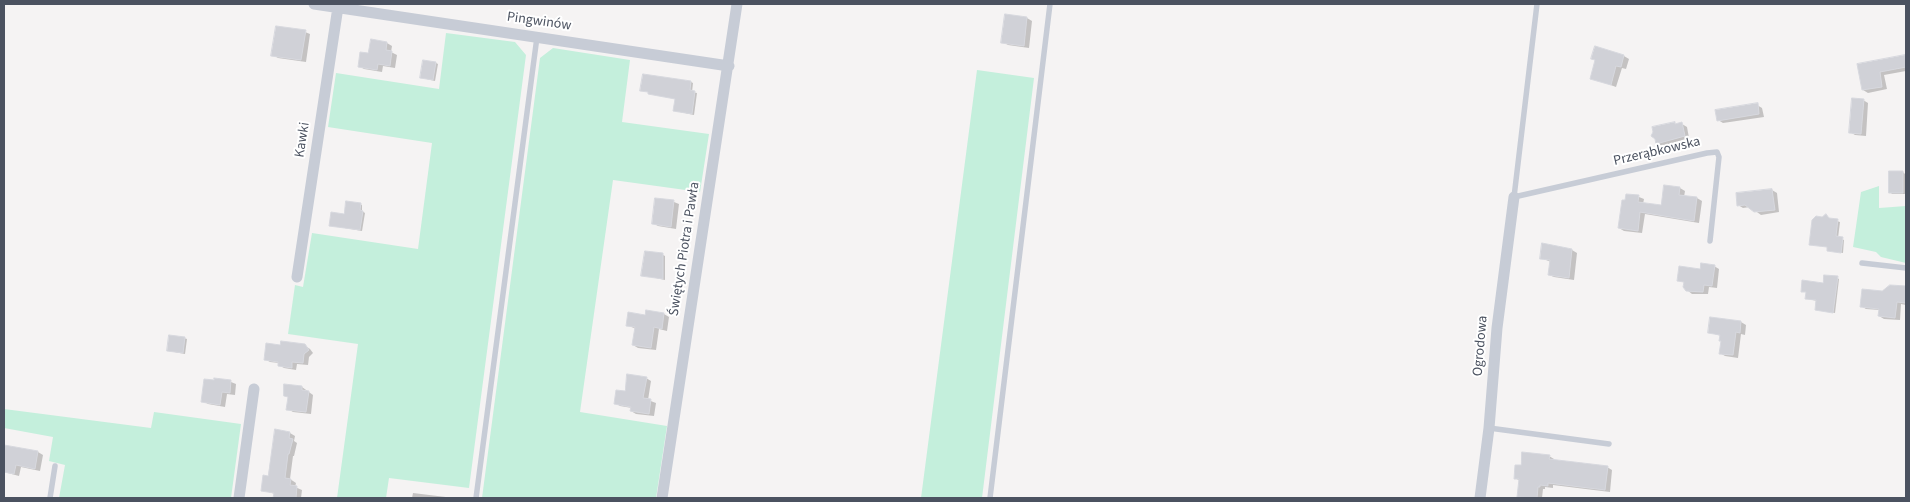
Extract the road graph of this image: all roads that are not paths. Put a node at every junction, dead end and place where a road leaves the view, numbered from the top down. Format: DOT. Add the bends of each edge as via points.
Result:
graph roads {
  1 [pos="314,4"];
  2 [pos="738,4"];
  3 [pos="1050,4"];
  4 [pos="1537,4"];
  5 [pos="338,8"];
  6 [pos="537,37"];
  7 [pos="729,66"];
  8 [pos="1514,197"];
  9 [pos="1710,241"];
  10 [pos="1862,263"];
  11 [pos="1906,268"];
  12 [pos="297,277"];
  13 [pos="254,389"];
  14 [pos="1489,428"];
  15 [pos="1609,444"];
  16 [pos="55,466"];
  17 [pos="50,498"];
  18 [pos="239,498"];
  19 [pos="476,498"];
  20 [pos="662,498"];
  21 [pos="990,498"];
  22 [pos="1480,498"];
  1 -- 5 [label="street, Pingwinów"];
  2 -- 7 [label="street, Świętych Piotra i Pawła"];
  3 -- 21 [label="lane"];
  4 -- 8 [label="lane"];
  5 -- 6 [label="street, Pingwinów"];
  5 -- 12 [label="street, Kawki"];
  6 -- 7 [label="street, Pingwinów"];
  6 -- 19 [label="lane"];
  7 -- 20 [label="street, Świętych Piotra i Pawła"];
  8 -- 9 [label="lane, Przerąbkowska" via="1717,152"];
  8 -- 14 [label="street, Ogrodowa" via="1497,328"];
  10 -- 11 [label="lane"];
  13 -- 18 [label="street"];
  14 -- 15 [label="lane"];
  14 -- 22 [label="street, Ogrodowa"];
  16 -- 17 [label="lane"];
}
